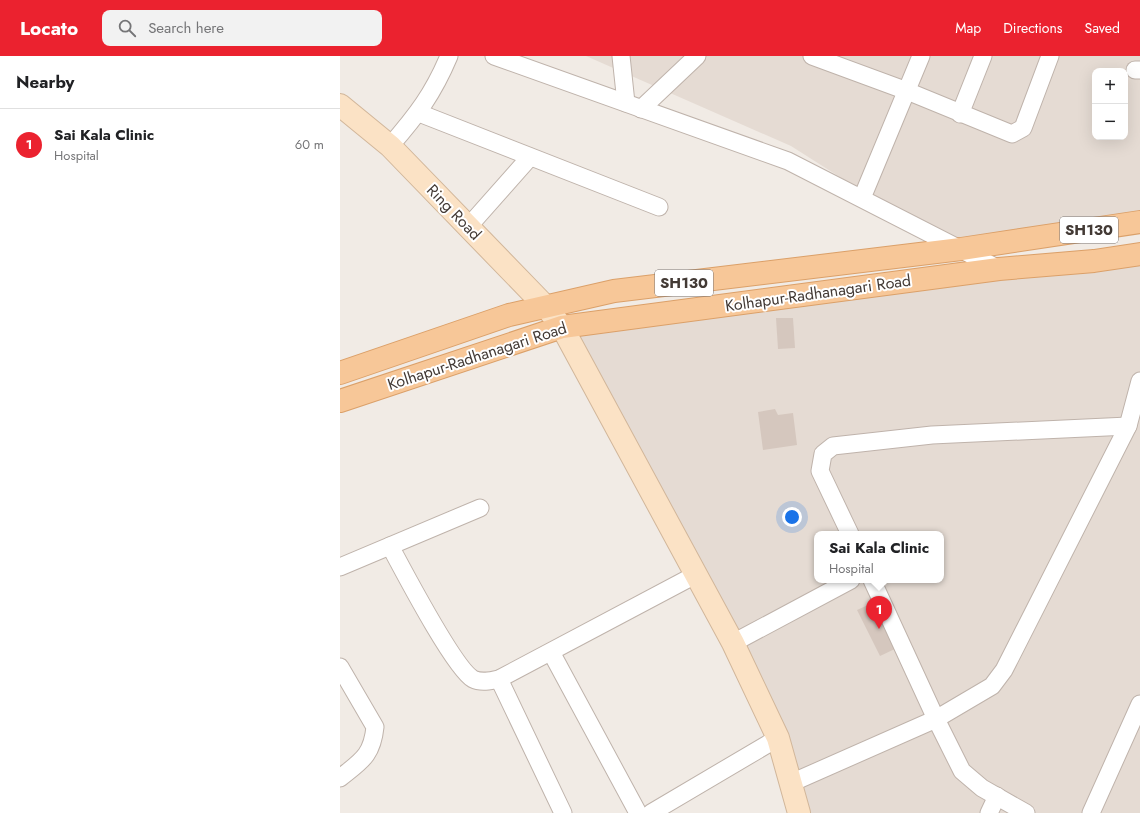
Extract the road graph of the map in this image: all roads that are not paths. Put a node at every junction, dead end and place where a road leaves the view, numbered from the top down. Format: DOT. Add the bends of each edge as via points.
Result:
graph roads {
  1 [pos="449,56"];
  2 [pos="494,56"];
  3 [pos="621,56"];
  4 [pos="698,56"];
  5 [pos="812,56"];
  6 [pos="921,56"];
  7 [pos="983,56"];
  8 [pos="1050,56"];
  9 [pos="907,91"];
  10 [pos="340,105"];
  11 [pos="633,106"];
  12 [pos="419,113"];
  13 [pos="960,114"];
  14 [pos="390,146"];
  15 [pos="530,156"];
  16 [pos="862,198"];
  17 [pos="659,207"];
  18 [pos="1140,222"];
  19 [pos="468,226"];
  20 [pos="961,250"];
  21 [pos="1140,254"];
  22 [pos="999,269"];
  23 [pos="546,307"];
  24 [pos="562,327"];
  25 [pos="340,373"];
  26 [pos="1140,381"];
  27 [pos="340,401"];
  28 [pos="1128,426"];
  29 [pos="480,508"];
  30 [pos="849,531"];
  31 [pos="390,546"];
  32 [pos="340,567"];
  33 [pos="697,574"];
  34 [pos="845,583"];
  35 [pos="873,583"];
  36 [pos="733,643"];
  37 [pos="551,652"];
  38 [pos="340,667"];
  39 [pos="500,679"];
  40 [pos="1139,707"];
  41 [pos="936,719"];
  42 [pos="778,738"];
  43 [pos="340,778"];
  44 [pos="790,782"];
  45 [pos="997,796"];
  46 [pos="563,813"];
  47 [pos="638,813"];
  48 [pos="650,813"];
  49 [pos="799,813"];
  50 [pos="989,813"];
  51 [pos="1026,813"];
  52 [pos="1091,813"];
  1 -- 12 [label="street" via="438,83"];
  2 -- 11 [label="street"];
  3 -- 11 [label="street"];
  4 -- 11 [label="street"];
  5 -- 9 [label="street"];
  6 -- 9 [label="street"];
  7 -- 13 [label="street"];
  8 -- 13 [label="street" via="1025,123 1019,132 1007,133"];
  9 -- 13 [label="street"];
  9 -- 16 [label="street"];
  10 -- 14 [label="main road, Ring Road"];
  11 -- 16 [label="street" via="788,161"];
  12 -- 14 [label="street"];
  12 -- 15 [label="street"];
  14 -- 19 [label="main road, Ring Road"];
  15 -- 17 [label="street"];
  15 -- 19 [label="street"];
  16 -- 20 [label="street"];
  18 -- 20 [label="main road, Kolhapur-Radhanagari Road / SH130"];
  19 -- 23 [label="main road, Ring Road"];
  20 -- 22 [label="street"];
  20 -- 23 [label="main road, Kolhapur-Radhanagari Road / SH130" via="614,291"];
  21 -- 22 [label="main road, Kolhapur-Radhanagari Road" via="1094,261"];
  22 -- 24 [label="main road, Kolhapur-Radhanagari Road"];
  23 -- 24 [label="main road, Ring Road"];
  23 -- 25 [label="main road, Kolhapur-Radhanagari Road / SH130" via="509,315"];
  24 -- 27 [label="main road, Kolhapur-Radhanagari Road"];
  24 -- 33 [label="main road, Ring Road"];
  26 -- 28 [label="street"];
  28 -- 30 [label="street" via="932,435 832,446 824,454 820,471"];
  28 -- 41 [label="street" via="1004,670 992,686"];
  29 -- 31 [label="street"];
  31 -- 32 [label="street"];
  31 -- 39 [label="street" via="454,658 465,672 482,682"];
  33 -- 36 [label="main road, Ring Road"];
  33 -- 37 [label="street"];
  34 -- 36 [label="street"];
  35 -- 41 [label="street"];
  36 -- 42 [label="main road, Ring Road"];
  37 -- 39 [label="street"];
  37 -- 47 [label="street"];
  38 -- 43 [label="street" via="375,727 371,750"];
  39 -- 46 [label="street"];
  40 -- 52 [label="street"];
  41 -- 44 [label="street"];
  41 -- 45 [label="street" via="962,771 982,788"];
  42 -- 44 [label="main road, Ring Road"];
  42 -- 48 [label="street"];
  44 -- 49 [label="main road, Ring Road"];
  45 -- 50 [label="street"];
  45 -- 51 [label="street"];
}
